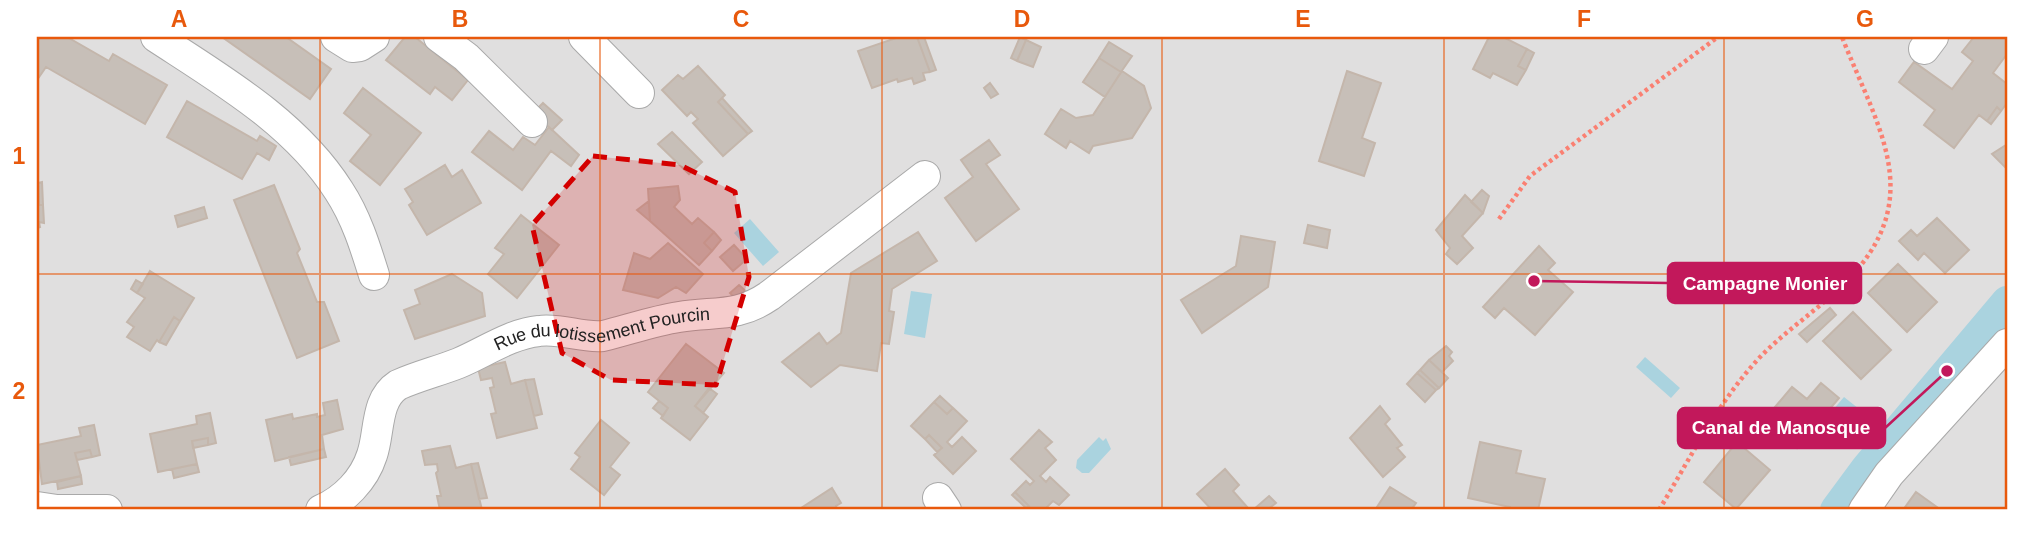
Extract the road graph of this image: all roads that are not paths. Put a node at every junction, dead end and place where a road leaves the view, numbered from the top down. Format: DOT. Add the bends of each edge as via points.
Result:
graph roads {
  1 [pos="156,37"];
  2 [pos="336,37"];
  3 [pos="374,37"];
  4 [pos="439,37"];
  5 [pos="584,37"];
  6 [pos="639,93"];
  7 [pos="532,122"];
  8 [pos="925,176"];
  9 [pos="374,275"];
  10 [pos="2007,344"];
  11 [pos="37,507"];
  12 [pos="107,510"];
  13 [pos="321,510"];
  14 [pos="1864,510"];
  1 -- 9 [label="street" via="222,79 295,138 338,189"];
  2 -- 3 [label="street" via="352,47"];
  4 -- 7 [label="street"];
  5 -- 6 [label="street"];
  8 -- 13 [label="street, Rue du lotissement Pourcin" via="769,296 743,310 677,317 603,337 554,330 529,332 398,385 383,405 366,468 339,500"];
  10 -- 14 [label="street" via="1889,474"];
  11 -- 12 [label="street"];
}
